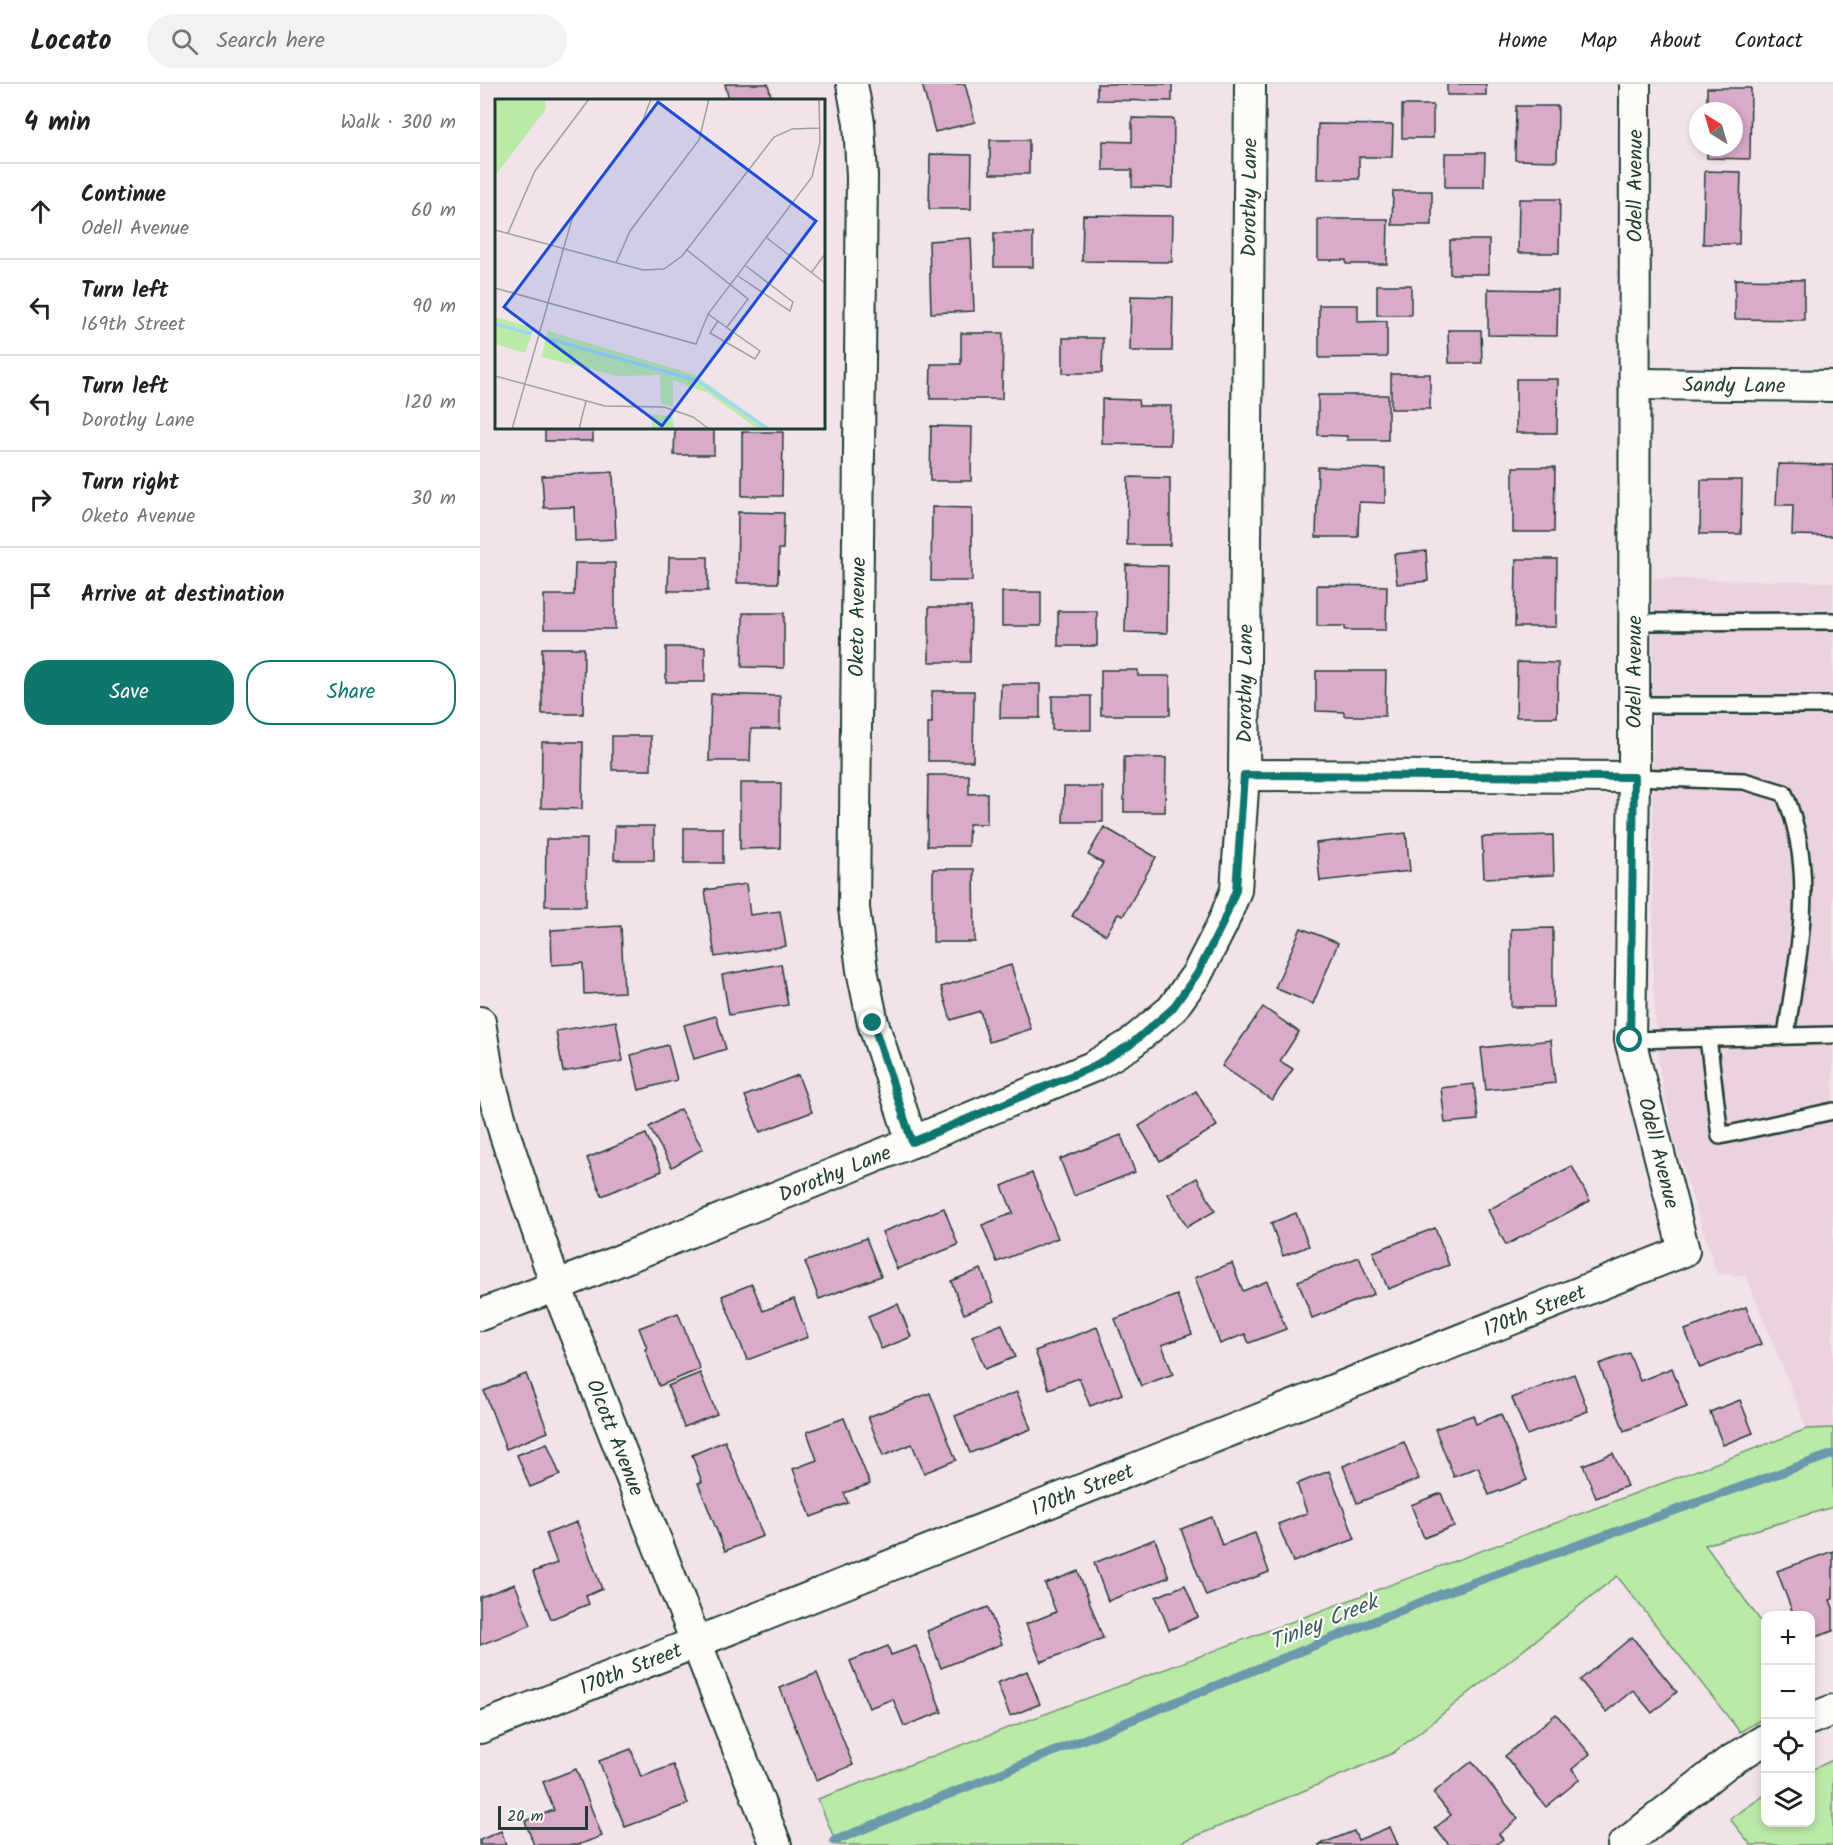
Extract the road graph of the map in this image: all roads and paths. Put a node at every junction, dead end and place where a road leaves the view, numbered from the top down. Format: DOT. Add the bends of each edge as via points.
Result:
graph roads {
  1 [pos="852,84"];
  2 [pos="1250,84"];
  3 [pos="1635,84"];
  4 [pos="1635,384"];
  5 [pos="1833,386"];
  6 [pos="1833,621"];
  7 [pos="1634,622"];
  8 [pos="1634,705"];
  9 [pos="1833,705"];
  10 [pos="1244,775"];
  11 [pos="1634,777"];
  12 [pos="480,1022"];
  13 [pos="1786,1035"];
  14 [pos="1833,1035"];
  15 [pos="1708,1038"];
  16 [pos="1630,1040"];
  17 [pos="1833,1111"];
  18 [pos="912,1142"];
  19 [pos="1684,1251"];
  20 [pos="556,1286"];
  21 [pos="480,1315"];
  22 [pos="698,1643"];
  23 [pos="1833,1710"];
  24 [pos="1815,1717"];
  25 [pos="480,1728"];
  26 [pos="1761,1742"];
  27 [pos="776,1845"];
  28 [pos="1623,1845"];
  1 -- 18 [label="street, Oketo Avenue" via="860,123 862,176 854,908 873,1023"];
  2 -- 10 [label="street, Dorothy Lane"];
  3 -- 4 [label="street, Odell Avenue"];
  4 -- 5 [label="street, Sandy Lane"];
  4 -- 7 [label="street, Odell Avenue"];
  6 -- 7 [label="lane"];
  7 -- 8 [label="street, Odell Avenue"];
  8 -- 9 [label="lane"];
  8 -- 11 [label="street, Odell Avenue"];
  10 -- 11 [label="street"];
  10 -- 18 [label="street, Dorothy Lane" via="1236,890 1197,974 1172,1009 1130,1045 1092,1067"];
  11 -- 13 [label="lane" via="1744,782 1784,793 1795,817 1802,849 1803,918"];
  11 -- 16 [label="street, Odell Avenue"];
  12 -- 20 [label="street, Olcott Avenue" via="489,1078 502,1124"];
  13 -- 14 [label="lane"];
  13 -- 15 [label="lane"];
  15 -- 16 [label="lane"];
  15 -- 17 [label="lane" via="1720,1137"];
  16 -- 19 [label="street, Odell Avenue"];
  18 -- 20 [label="street, Dorothy Lane"];
  19 -- 22 [label="street, 170th Street"];
  20 -- 21 [label="street, Dorothy Lane"];
  20 -- 22 [label="street, Olcott Avenue"];
  22 -- 25 [label="street, 170th Street"];
  22 -- 27 [label="street, Olcott Avenue"];
  23 -- 24 [label="street"];
  26 -- 28 [label="street" via="1727,1763"];
}
